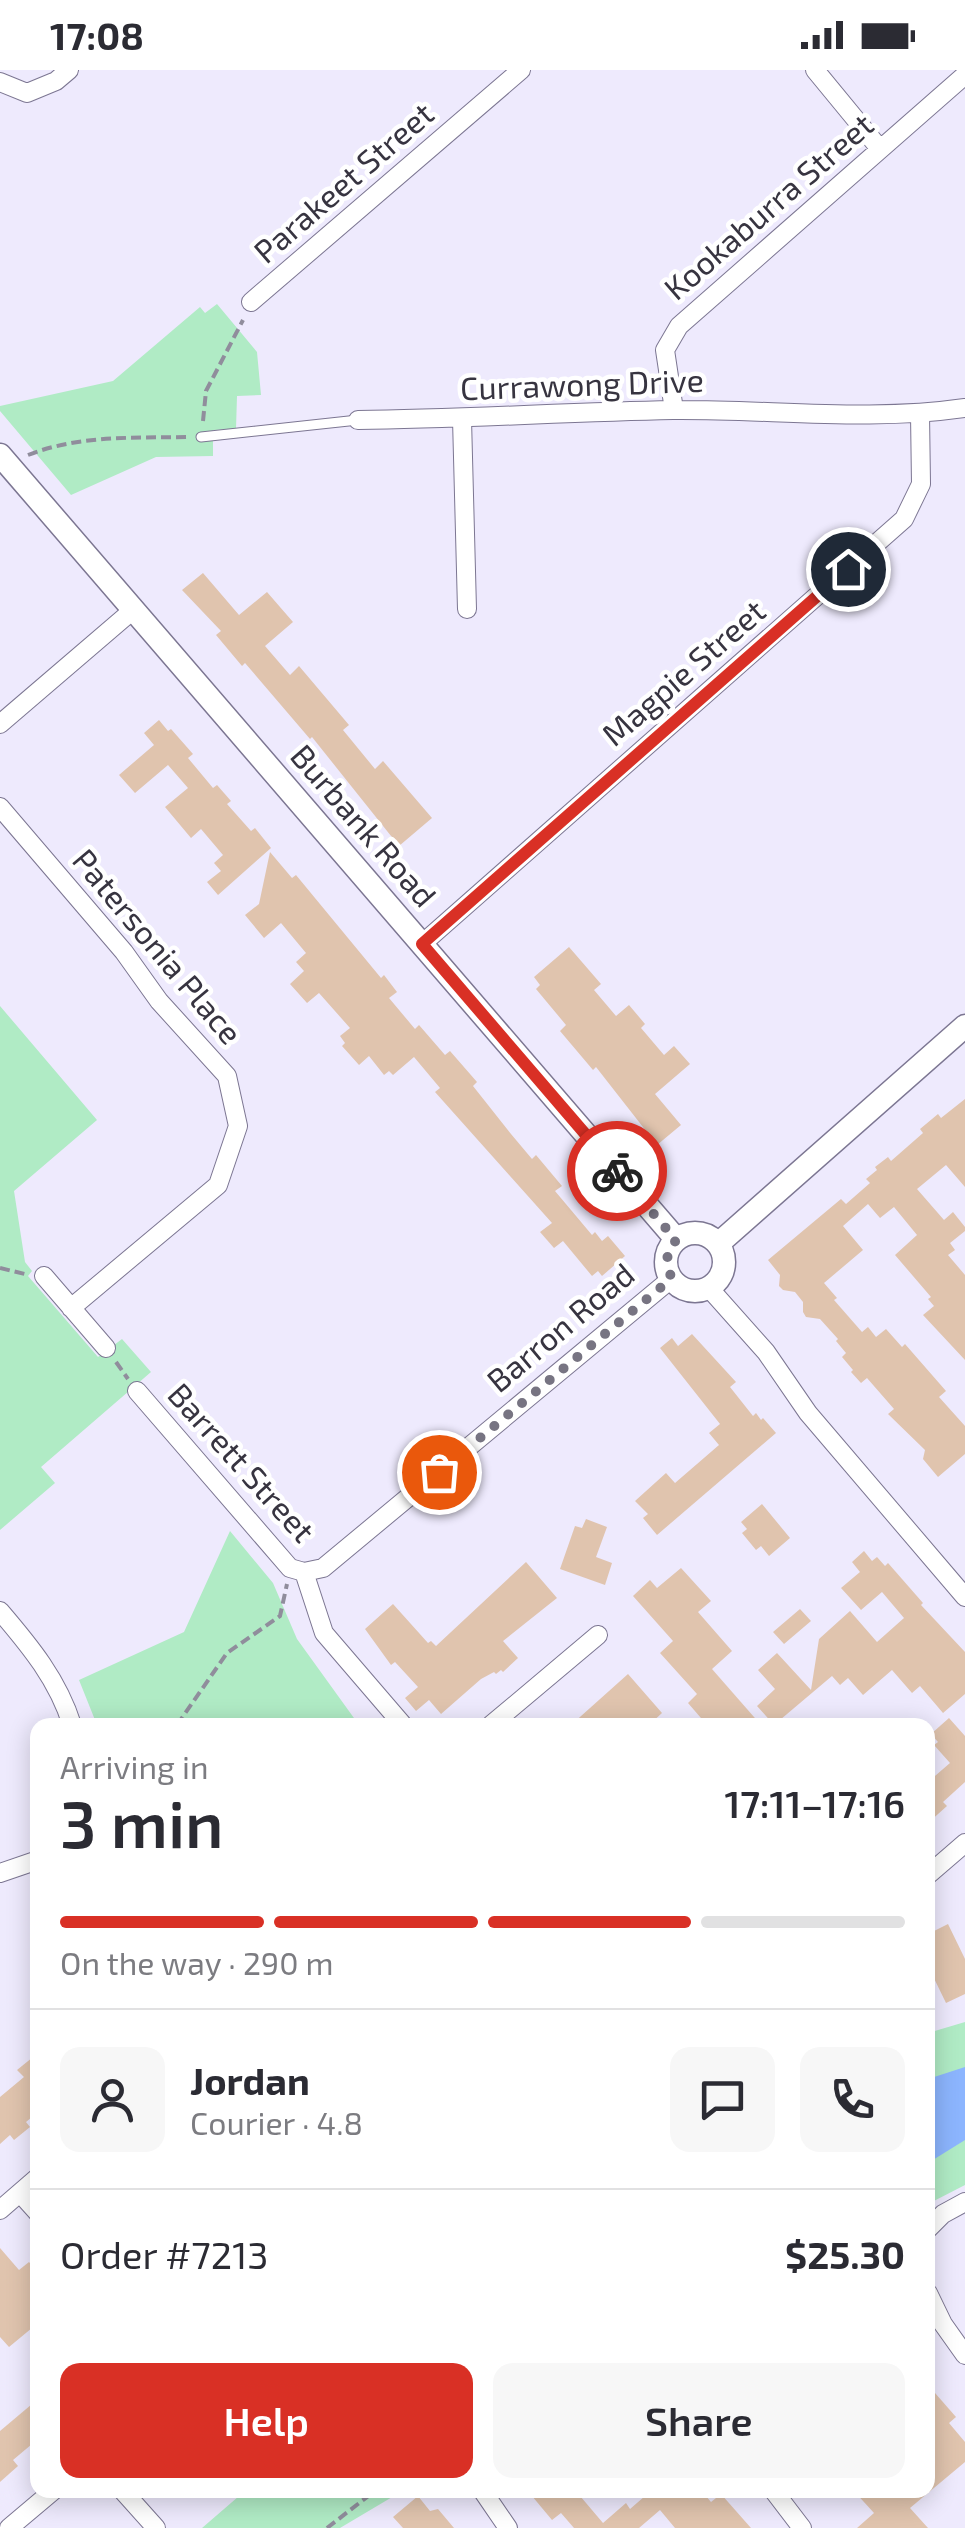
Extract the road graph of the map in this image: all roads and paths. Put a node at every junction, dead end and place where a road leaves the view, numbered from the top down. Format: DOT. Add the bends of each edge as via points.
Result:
graph roads {
  1 [pos="69,70"];
  2 [pos="521,70"];
  3 [pos="815,70"];
  4 [pos="965,75"];
  5 [pos="0,82"];
  6 [pos="880,149"];
  7 [pos="251,302"];
  8 [pos="965,408"];
  9 [pos="674,410"];
  10 [pos="920,414"];
  11 [pos="462,419"];
  12 [pos="358,420"];
  13 [pos="201,437"];
  14 [pos="3,459"];
  15 [pos="133,610"];
  16 [pos="467,610"];
  17 [pos="0,724"];
  18 [pos="0,808"];
  19 [pos="422,944"];
  20 [pos="965,1026"];
  21 [pos="676,1240"];
  22 [pos="718,1244"];
  23 [pos="0,1268"];
  24 [pos="44,1276"];
  25 [pos="671,1279"];
  26 [pos="710,1288"];
  27 [pos="71,1308"];
  28 [pos="106,1348"];
  29 [pos="137,1391"];
  30 [pos="297,1570"];
  31 [pos="965,1597"];
  32 [pos="0,1610"];
  33 [pos="598,1635"];
  34 [pos="70,1718"];
  35 [pos="182,1718"];
  36 [pos="397,1718"];
  37 [pos="499,1718"];
  38 [pos="965,1843"];
  39 [pos="30,1863"];
  40 [pos="935,1869"];
  41 [pos="0,1873"];
  42 [pos="30,2184"];
  43 [pos="20,2193"];
  44 [pos="965,2202"];
  45 [pos="30,2205"];
  46 [pos="0,2210"];
  47 [pos="935,2221"];
  48 [pos="935,2307"];
  49 [pos="965,2355"];
  50 [pos="45,2498"];
  51 [pos="129,2498"];
  52 [pos="365,2498"];
  53 [pos="487,2498"];
  54 [pos="779,2498"];
  55 [pos="9,2528"];
  56 [pos="156,2528"];
  57 [pos="326,2528"];
  58 [pos="508,2528"];
  59 [pos="802,2528"];
  1 -- 5 [label="street" via="27,93"];
  2 -- 7 [label="street, Parakeet Street"];
  3 -- 6 [label="street"];
  4 -- 6 [label="street, Kookaburra Street"];
  6 -- 9 [label="street, Kookaburra Street" via="678,326 664,350"];
  7 -- 13 [label="path" via="206,391"];
  8 -- 10 [label="street, Currawong Drive"];
  9 -- 10 [label="street, Currawong Drive"];
  9 -- 11 [label="street, Currawong Drive"];
  10 -- 19 [label="street, Magpie Street" via="921,484 904,519"];
  11 -- 12 [label="street, Currawong Drive"];
  11 -- 16 [label="street"];
  12 -- 13 [label="lane, Currawong Drive"];
  13 -- 14 [label="path" via="103,438"];
  14 -- 15 [label="street, Burbank Road"];
  15 -- 17 [label="street"];
  15 -- 19 [label="street, Burbank Road"];
  18 -- 27 [label="street, Patersonia Place" via="227,1076 238,1126 218,1184"];
  19 -- 21 [label="street, Burbank Road"];
  20 -- 22 [label="street"];
  21 -- 22 [label="street" via="693,1233"];
  21 -- 25 [label="street" via="667,1254"];
  22 -- 26 [label="street" via="724,1268"];
  23 -- 24 [label="path"];
  24 -- 27 [label="street"];
  25 -- 26 [label="street" via="693,1291"];
  25 -- 30 [label="street, Barron Road" via="322,1568"];
  26 -- 31 [label="street"];
  27 -- 28 [label="street"];
  28 -- 29 [label="path"];
  29 -- 30 [label="street, Barrett Street"];
  30 -- 35 [label="path" via="280,1616 227,1653"];
  30 -- 36 [label="street" via="324,1633"];
  32 -- 34 [label="street" via="63,1696"];
  33 -- 37 [label="street"];
  38 -- 40 [label="street"];
  39 -- 41 [label="street"];
  42 -- 43 [label="street"];
  43 -- 45 [label="street"];
  43 -- 46 [label="street"];
  44 -- 47 [label="street"];
  48 -- 49 [label="street"];
  50 -- 55 [label="street"];
  51 -- 56 [label="street"];
  52 -- 57 [label="path"];
  53 -- 58 [label="street"];
  54 -- 59 [label="street"];
}
